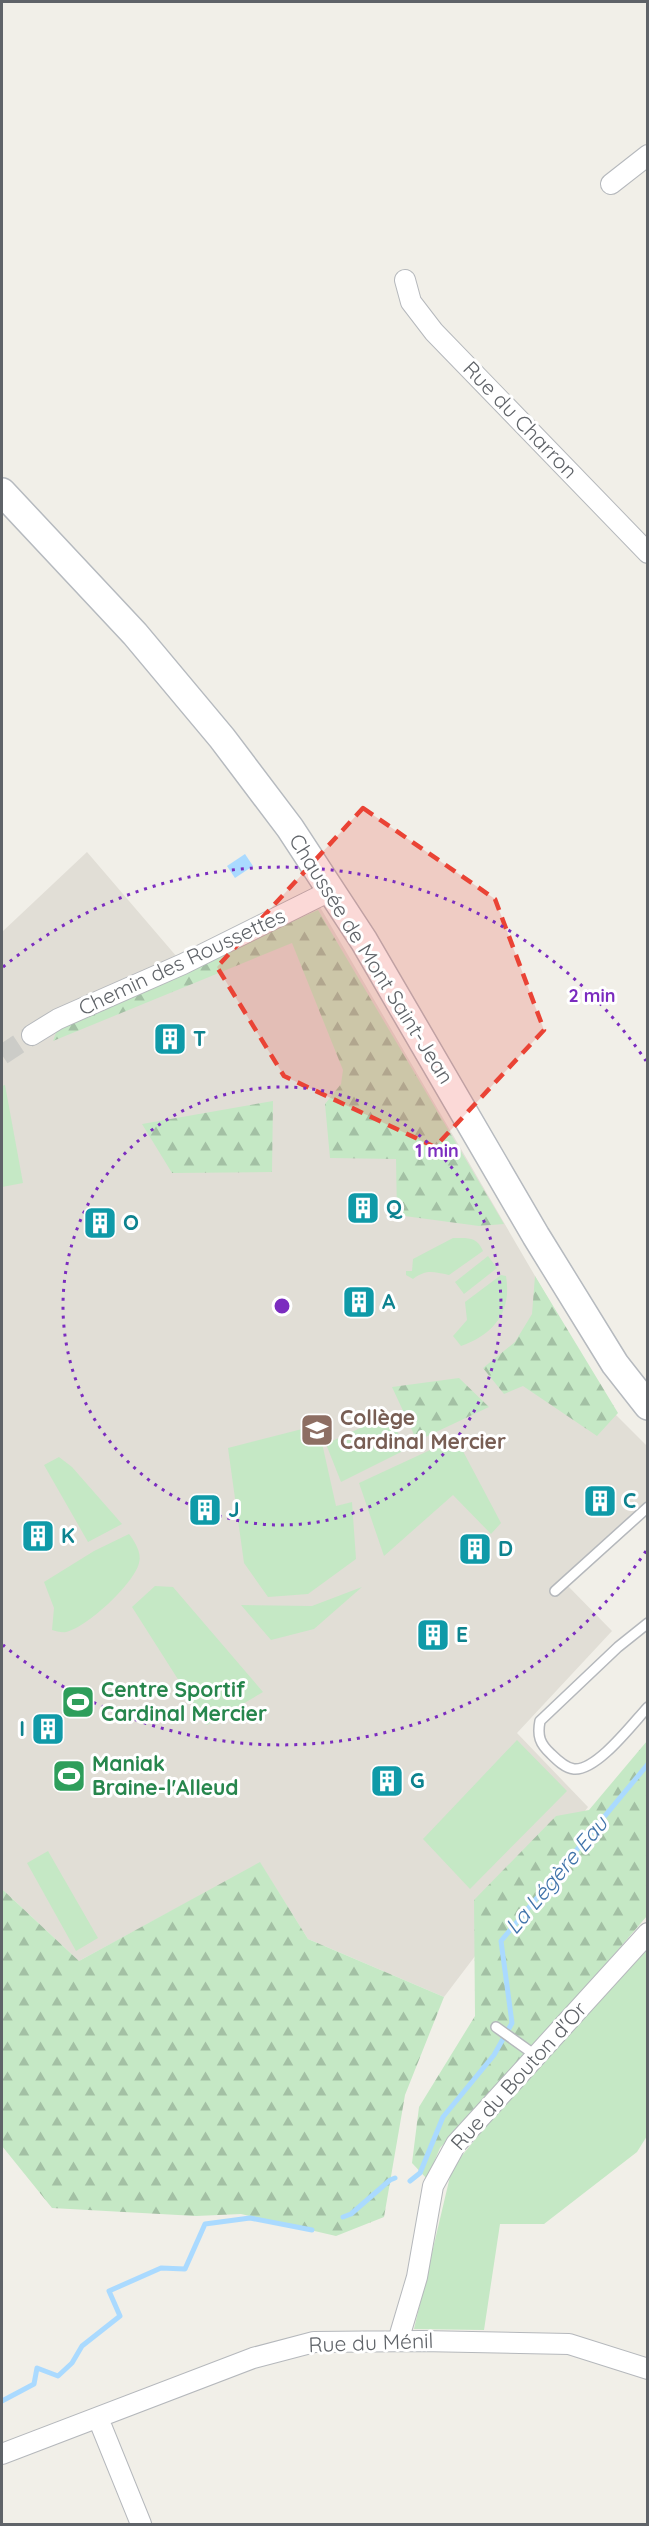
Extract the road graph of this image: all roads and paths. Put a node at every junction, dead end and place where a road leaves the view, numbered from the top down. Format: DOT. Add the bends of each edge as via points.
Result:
graph roads {
  1 [pos="648,155"];
  2 [pos="611,184"];
  3 [pos="405,280"];
  4 [pos="2,492"];
  5 [pos="648,553"];
  6 [pos="332,890"];
  7 [pos="32,1035"];
  8 [pos="648,1406"];
  9 [pos="648,1507"];
  10 [pos="555,1591"];
  11 [pos="648,1623"];
  12 [pos="648,1707"];
  13 [pos="648,1934"];
  14 [pos="496,2027"];
  15 [pos="535,2055"];
  16 [pos="398,2341"];
  17 [pos="648,2369"];
  18 [pos="98,2418"];
  19 [pos="2,2454"];
  20 [pos="141,2524"];
  1 -- 2 [label="street"];
  3 -- 5 [label="street, Rue du Charron" via="411,302 435,332"];
  4 -- 6 [label="main road, Chaussée de Mont Saint-Jean" via="135,634 210,722"];
  6 -- 7 [label="street, Chemin des Roussettes" via="183,964 58,1019"];
  6 -- 8 [label="main road, Chaussée de Mont Saint-Jean" via="536,1236 615,1364"];
  9 -- 10 [label="lane"];
  11 -- 12 [label="lane" via="540,1721 540,1741 559,1762 573,1769 582,1768 613,1745"];
  13 -- 15 [label="street, Rue du Bouton d'Or"];
  14 -- 15 [label="lane"];
  15 -- 16 [label="street, Rue du Bouton d'Or" via="443,2164 433,2186 417,2277"];
  16 -- 17 [label="street, Rue du Ménil" via="569,2344"];
  16 -- 18 [label="street, Rue du Ménil" via="314,2342 283,2349"];
  18 -- 19 [label="street, Rue du Ménil"];
  18 -- 20 [label="street"];
}
